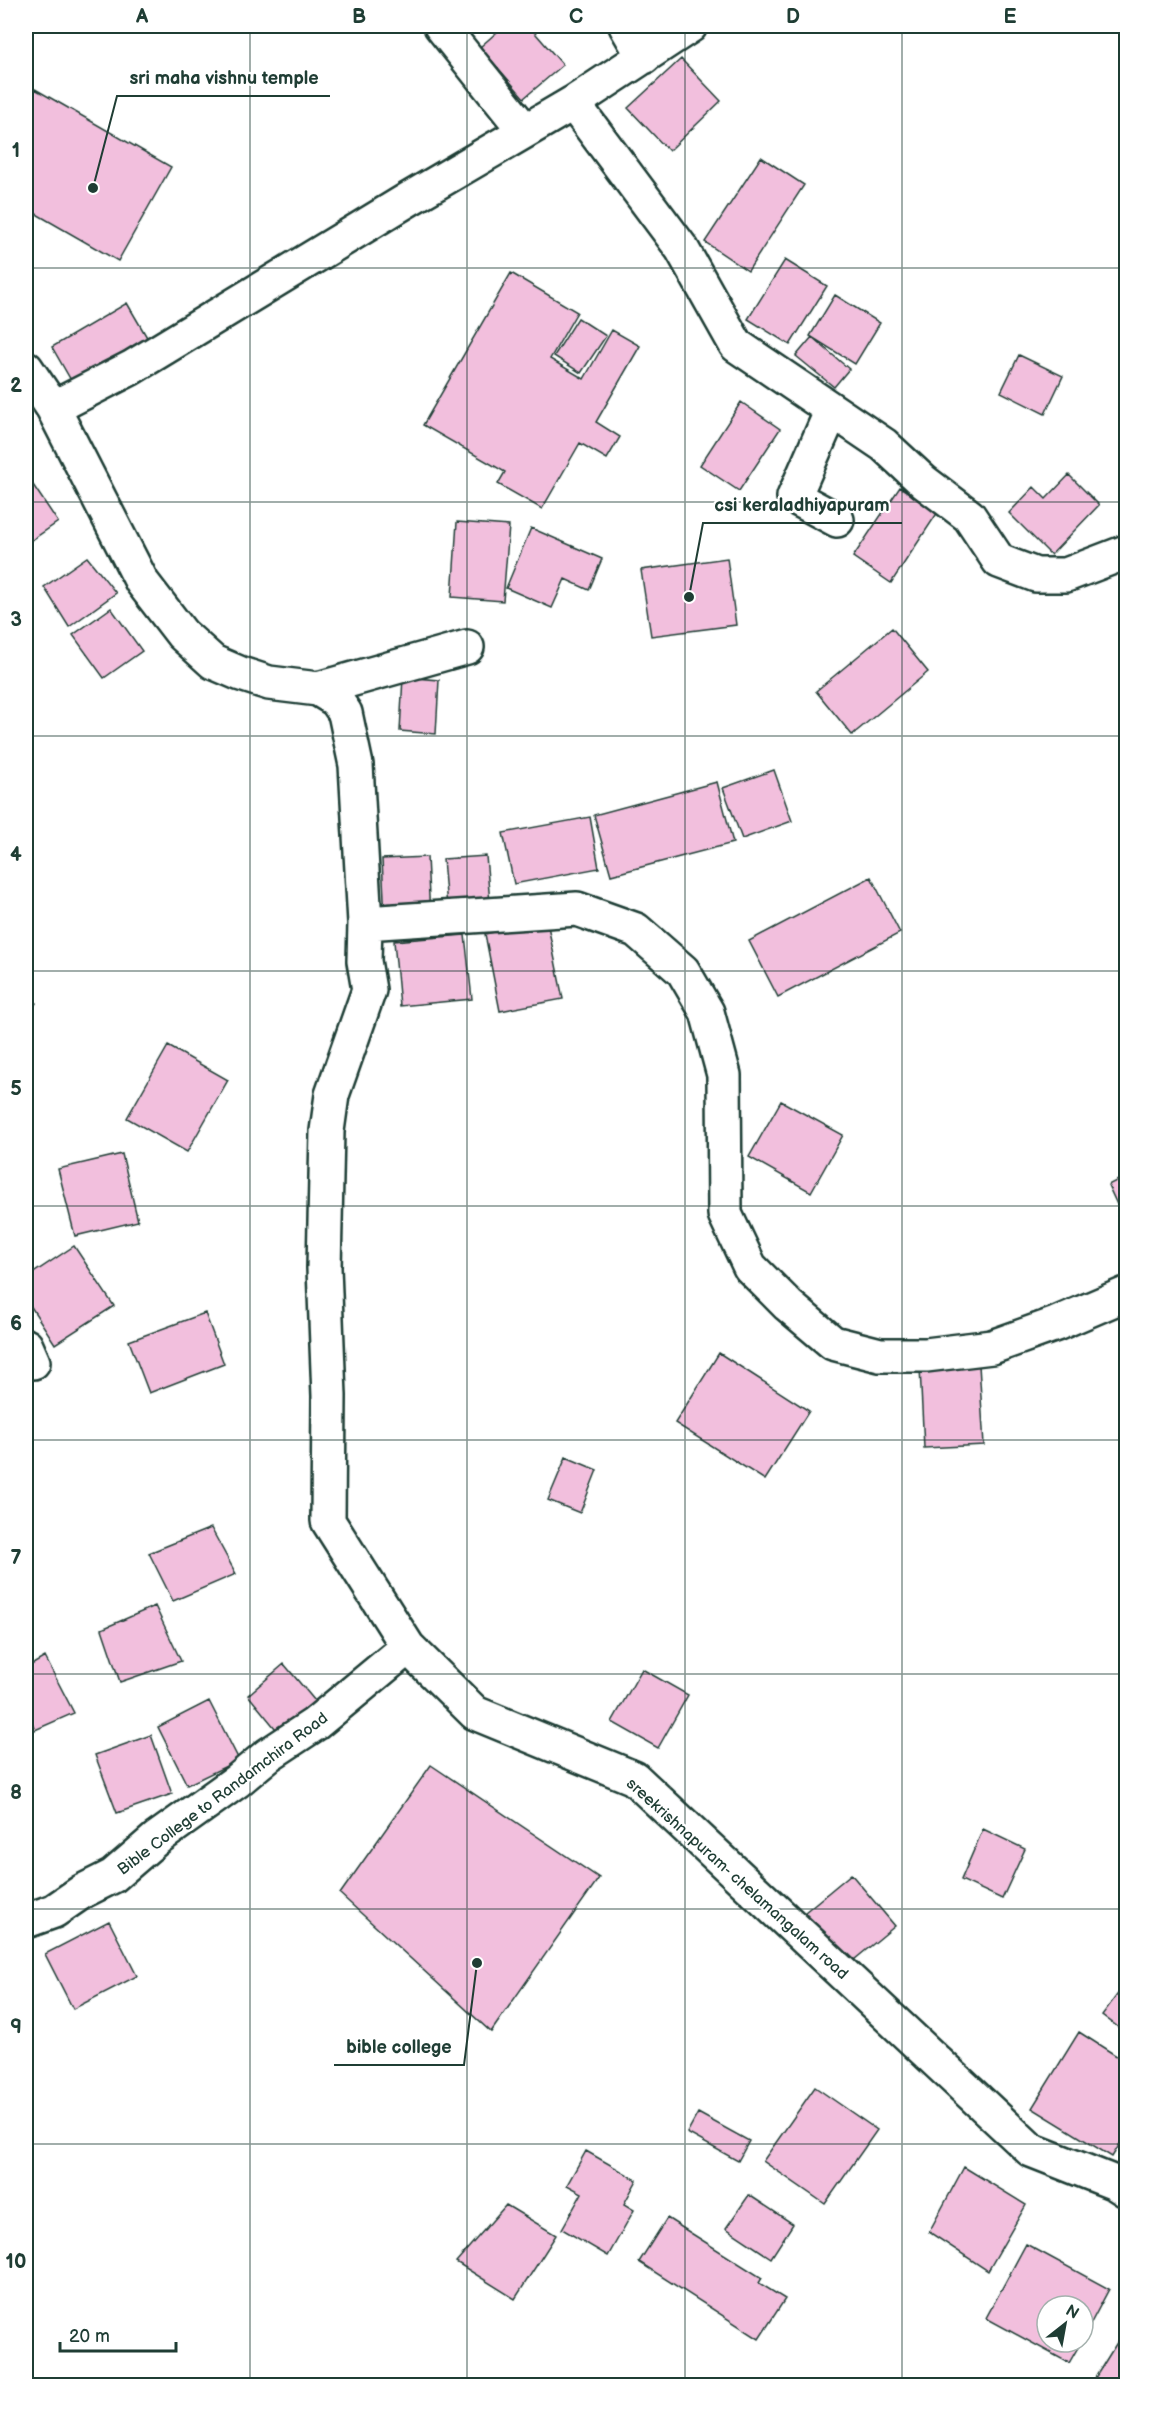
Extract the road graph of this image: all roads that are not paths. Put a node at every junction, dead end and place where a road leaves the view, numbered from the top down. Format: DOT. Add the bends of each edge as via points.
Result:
graph roads {
  1 [pos="441,26"];
  2 [pos="626,26"];
  3 [pos="690,26"];
  4 [pos="644,57"];
  5 [pos="573,103"];
  6 [pos="525,132"];
  7 [pos="26,368"];
  8 [pos="53,408"];
  9 [pos="832,410"];
  10 [pos="837,520"];
  11 [pos="1126,552"];
  12 [pos="467,647"];
  13 [pos="318,689"];
  14 [pos="365,923"];
  15 [pos="1126,1294"];
  16 [pos="408,1647"];
  17 [pos="26,1921"];
  18 [pos="1123,2180"];
  1 -- 6 [label="street"];
  2 -- 4 [label="street"];
  3 -- 4 [label="street"];
  4 -- 5 [label="street"];
  5 -- 6 [label="street"];
  5 -- 9 [label="street" via="682,249 736,345"];
  6 -- 8 [label="street" via="131,368"];
  7 -- 8 [label="street"];
  8 -- 13 [label="street" via="141,582 182,634 213,662 241,674 269,683"];
  9 -- 10 [label="street" via="794,497"];
  9 -- 11 [label="street" via="884,445 969,516 999,561 1036,575 1066,575"];
  12 -- 13 [label="street"];
  13 -- 14 [label="street, sreekrishnapuram- chelamangalam road" via="336,700 345,714 356,765"];
  14 -- 15 [label="street" via="577,909 636,930 683,971 707,1012 724,1075 725,1214 750,1267 833,1343 880,1355 926,1355 992,1347"];
  14 -- 16 [label="street, sreekrishnapuram- chelamangalam road" via="364,961 369,990 332,1095 327,1131 324,1268 328,1521"];
  16 -- 17 [label="street, Bible College to Randamchira Road" via="315,1724 156,1839 113,1876 54,1911"];
  16 -- 18 [label="street, sreekrishnapuram- chelamangalam road" via="475,1713 634,1778 1031,2150"];
}
